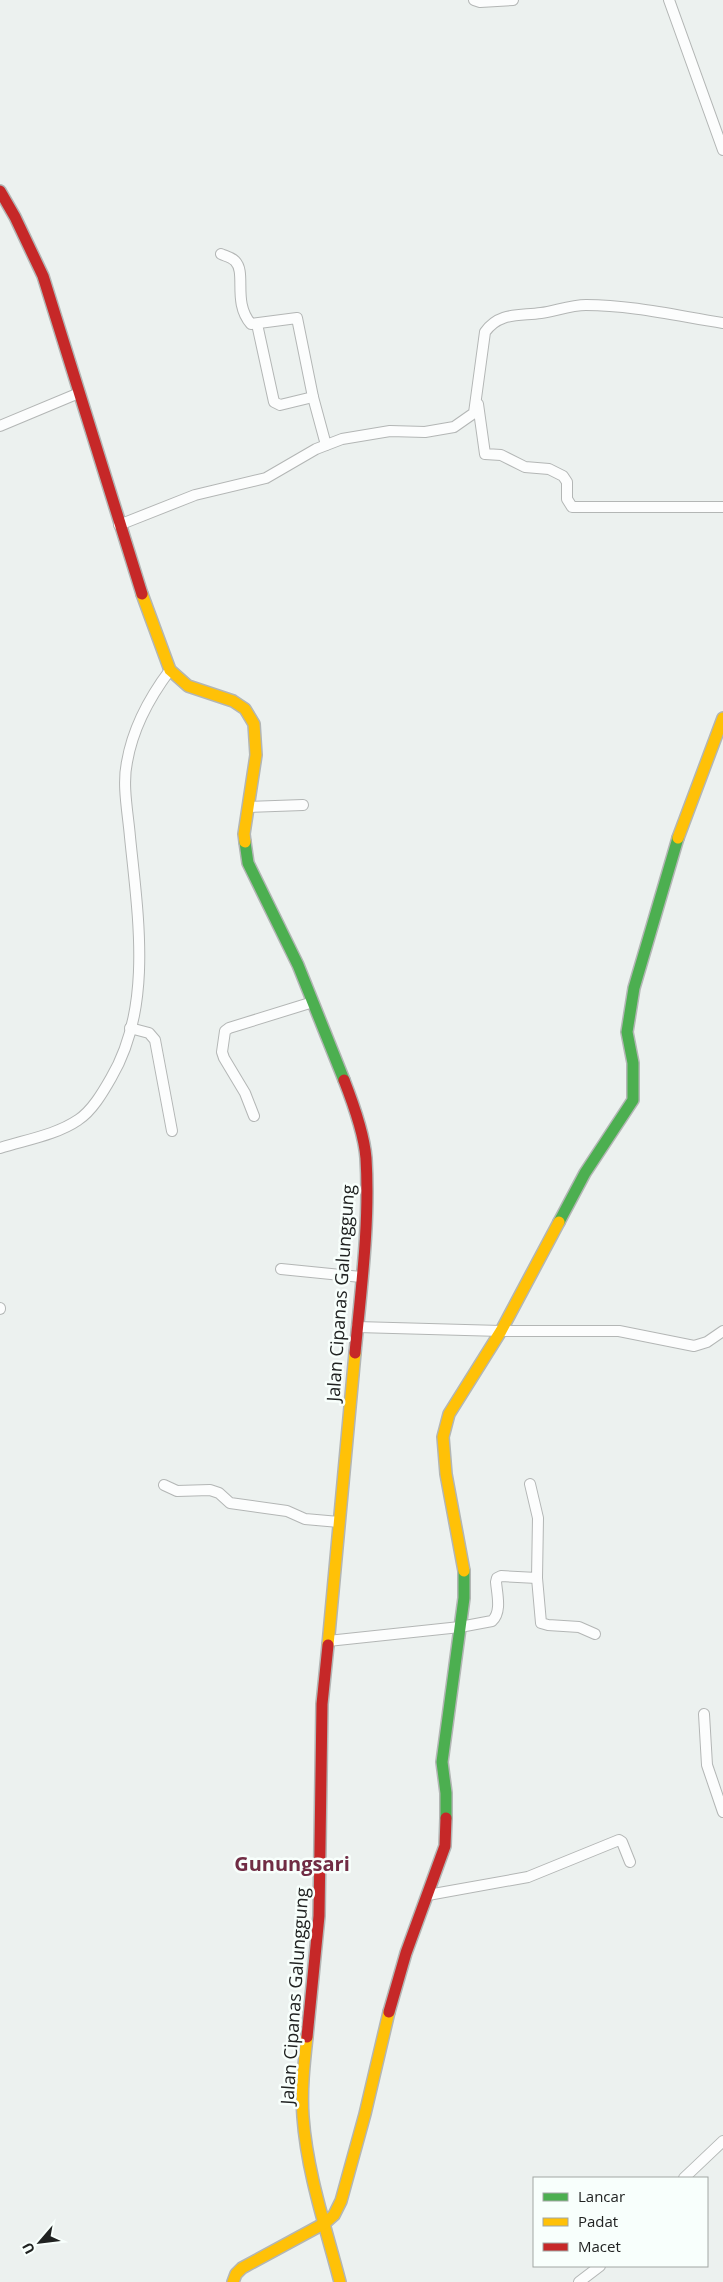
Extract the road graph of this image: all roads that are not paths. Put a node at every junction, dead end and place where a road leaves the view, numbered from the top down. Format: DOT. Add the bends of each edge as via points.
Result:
graph roads {
  1 [pos="474,0"];
  2 [pos="513,0"];
  3 [pos="669,0"];
  4 [pos="723,150"];
  5 [pos="0,191"];
  6 [pos="220,254"];
  7 [pos="723,323"];
  8 [pos="257,324"];
  9 [pos="79,393"];
  10 [pos="477,394"];
  11 [pos="313,398"];
  12 [pos="0,426"];
  13 [pos="326,445"];
  14 [pos="723,507"];
  15 [pos="119,525"];
  16 [pos="170,670"];
  17 [pos="723,718"];
  18 [pos="303,805"];
  19 [pos="248,807"];
  20 [pos="308,1003"];
  21 [pos="130,1028"];
  22 [pos="254,1116"];
  23 [pos="172,1131"];
  24 [pos="0,1148"];
  25 [pos="282,1269"];
  26 [pos="361,1277"];
  27 [pos="357,1327"];
  28 [pos="501,1331"];
  29 [pos="723,1331"];
  30 [pos="530,1484"];
  31 [pos="164,1485"];
  32 [pos="339,1522"];
  33 [pos="537,1578"];
  34 [pos="460,1627"];
  35 [pos="594,1634"];
  36 [pos="328,1642"];
  37 [pos="704,1714"];
  38 [pos="723,1812"];
  39 [pos="630,1862"];
  40 [pos="428,1895"];
  41 [pos="723,2141"];
  42 [pos="685,2177"];
  43 [pos="324,2217"];
  44 [pos="599,2267"];
  45 [pos="233,2282"];
  46 [pos="340,2282"];
  47 [pos="579,2282"];
  1 -- 2 [label="street"];
  3 -- 4 [label="street"];
  5 -- 9 [label="street, Jalan Cipanas Galunggung" via="43,276"];
  6 -- 8 [label="street" via="233,259 238,266 242,311 250,323"];
  7 -- 10 [label="street" via="628,308 584,305 503,316 485,332"];
  8 -- 11 [label="street" via="274,402 280,404"];
  8 -- 11 [label="street" via="298,318"];
  9 -- 12 [label="street"];
  9 -- 15 [label="street, Jalan Cipanas Galunggung"];
  10 -- 13 [label="street" via="474,413 454,427 425,432 390,431"];
  10 -- 14 [label="street" via="485,454 501,455 525,467 549,469 563,476 567,482 567,499 576,509"];
  11 -- 13 [label="street"];
  13 -- 15 [label="street" via="266,478 195,495"];
  15 -- 16 [label="street, Jalan Cipanas Galunggung" via="156,639"];
  16 -- 19 [label="street, Jalan Cipanas Galunggung" via="188,686 233,701 245,709 254,724 256,755"];
  16 -- 21 [label="street" via="141,715 126,763 138,923 137,1000"];
  17 -- 28 [label="street" via="682,829 634,988 627,1032 633,1063 633,1100 585,1173"];
  18 -- 19 [label="street"];
  19 -- 20 [label="street, Jalan Cipanas Galunggung" via="244,834 248,863"];
  20 -- 22 [label="street" via="225,1031 224,1058 245,1092"];
  20 -- 26 [label="street, Jalan Cipanas Galunggung" via="353,1102 366,1156"];
  21 -- 23 [label="street" via="149,1034 155,1040"];
  21 -- 24 [label="street" via="122,1059 100,1096 79,1120 48,1134"];
  25 -- 26 [label="street"];
  26 -- 27 [label="street, Jalan Cipanas Galunggung"];
  27 -- 28 [label="street"];
  27 -- 32 [label="street, Jalan Cipanas Galunggung"];
  28 -- 29 [label="street" via="619,1331 694,1346"];
  28 -- 34 [label="street" via="449,1414 443,1437 446,1474 464,1572"];
  30 -- 33 [label="street" via="538,1518"];
  31 -- 32 [label="street" via="177,1491 210,1490 220,1493 230,1503 287,1511 306,1519"];
  32 -- 36 [label="street, Jalan Cipanas Galunggung"];
  33 -- 34 [label="street" via="497,1578 496,1618"];
  33 -- 35 [label="street" via="541,1623 579,1627"];
  34 -- 36 [label="street"];
  34 -- 40 [label="street" via="442,1762 446,1793 444,1846"];
  36 -- 43 [label="street, Jalan Cipanas Galunggung" via="322,1704 319,1916 302,2088 309,2160"];
  37 -- 38 [label="street" via="707,1765"];
  39 -- 40 [label="street" via="619,1840 528,1877"];
  40 -- 43 [label="street" via="406,1953 384,2028 341,2201 334,2215"];
  41 -- 42 [label="street"];
  43 -- 45 [label="street" via="242,2268"];
  43 -- 46 [label="street, Jalan Cipanas Galunggung"];
  44 -- 47 [label="street"];
}
